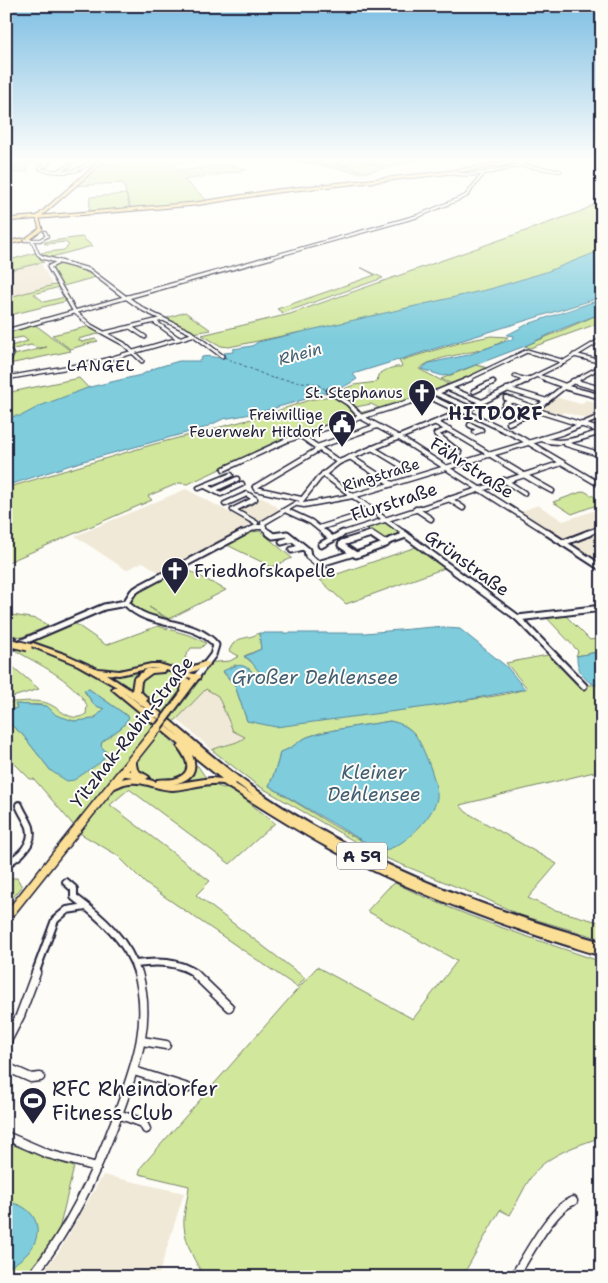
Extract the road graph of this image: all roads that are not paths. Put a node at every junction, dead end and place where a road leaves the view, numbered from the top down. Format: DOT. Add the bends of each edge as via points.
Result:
graph roads {
  1 [pos="38,220"];
  2 [pos="402,220"];
  3 [pos="45,232"];
  4 [pos="25,239"];
  5 [pos="33,242"];
  6 [pos="6,243"];
  7 [pos="57,263"];
  8 [pos="126,297"];
  9 [pos="76,312"];
  10 [pos="163,319"];
  11 [pos="155,322"];
  12 [pos="130,327"];
  13 [pos="6,331"];
  14 [pos="104,333"];
  15 [pos="192,335"];
  16 [pos="145,337"];
  17 [pos="179,339"];
  18 [pos="602,339"];
  19 [pos="6,347"];
  20 [pos="133,352"];
  21 [pos="574,355"];
  22 [pos="222,356"];
  23 [pos="142,361"];
  24 [pos="565,362"];
  25 [pos="602,362"];
  26 [pos="6,366"];
  27 [pos="602,366"];
  28 [pos="538,376"];
  29 [pos="6,378"];
  30 [pos="516,378"];
  31 [pos="527,380"];
  32 [pos="572,381"];
  33 [pos="492,382"];
  34 [pos="564,386"];
  35 [pos="448,388"];
  36 [pos="480,388"];
  37 [pos="602,388"];
  38 [pos="508,389"];
  39 [pos="474,391"];
  40 [pos="329,392"];
  41 [pos="436,393"];
  42 [pos="602,393"];
  43 [pos="497,394"];
  44 [pos="428,396"];
  45 [pos="600,397"];
  46 [pos="506,398"];
  47 [pos="513,400"];
  48 [pos="547,401"];
  49 [pos="482,402"];
  50 [pos="470,408"];
  51 [pos="536,409"];
  52 [pos="501,410"];
  53 [pos="463,412"];
  54 [pos="491,415"];
  55 [pos="602,416"];
  56 [pos="361,417"];
  57 [pos="523,417"];
  58 [pos="491,422"];
  59 [pos="436,423"];
  60 [pos="509,423"];
  61 [pos="582,424"];
  62 [pos="470,425"];
  63 [pos="377,426"];
  64 [pos="449,429"];
  65 [pos="602,432"];
  66 [pos="301,436"];
  67 [pos="398,437"];
  68 [pos="541,438"];
  69 [pos="528,442"];
  70 [pos="565,443"];
  71 [pos="318,448"];
  72 [pos="372,448"];
  73 [pos="459,452"];
  74 [pos="490,453"];
  75 [pos="602,455"];
  76 [pos="350,457"];
  77 [pos="340,462"];
  78 [pos="562,463"];
  79 [pos="402,466"];
  80 [pos="444,467"];
  81 [pos="224,469"];
  82 [pos="323,474"];
  83 [pos="522,474"];
  84 [pos="231,475"];
  85 [pos="237,479"];
  86 [pos="504,480"];
  87 [pos="242,484"];
  88 [pos="392,484"];
  89 [pos="205,486"];
  90 [pos="602,486"];
  91 [pos="199,488"];
  92 [pos="235,488"];
  93 [pos="479,488"];
  94 [pos="212,490"];
  95 [pos="552,491"];
  96 [pos="524,493"];
  97 [pos="247,494"];
  98 [pos="353,496"];
  99 [pos="449,499"];
  100 [pos="300,501"];
  101 [pos="225,504"];
  102 [pos="463,508"];
  103 [pos="416,510"];
  104 [pos="287,511"];
  105 [pos="373,511"];
  106 [pos="431,519"];
  107 [pos="385,520"];
  108 [pos="256,525"];
  109 [pos="263,525"];
  110 [pos="318,527"];
  111 [pos="602,528"];
  112 [pos="406,535"];
  113 [pos="293,539"];
  114 [pos="332,539"];
  115 [pos="350,540"];
  116 [pos="282,542"];
  117 [pos="384,543"];
  118 [pos="563,543"];
  119 [pos="322,544"];
  120 [pos="356,544"];
  121 [pos="303,547"];
  122 [pos="292,550"];
  123 [pos="351,554"];
  124 [pos="318,564"];
  125 [pos="602,568"];
  126 [pos="327,572"];
  127 [pos="126,603"];
  128 [pos="602,608"];
  129 [pos="518,618"];
  130 [pos="8,642"];
  131 [pos="30,646"];
  132 [pos="206,664"];
  133 [pos="94,670"];
  134 [pos="183,674"];
  135 [pos="196,677"];
  136 [pos="584,686"];
  137 [pos="185,690"];
  138 [pos="151,707"];
  139 [pos="177,738"];
  140 [pos="132,760"];
  141 [pos="122,773"];
  142 [pos="137,777"];
  143 [pos="112,786"];
  144 [pos="261,804"];
  145 [pos="19,805"];
  146 [pos="6,864"];
  147 [pos="66,882"];
  148 [pos="77,899"];
  149 [pos="86,907"];
  150 [pos="71,908"];
  151 [pos="6,918"];
  152 [pos="602,946"];
  153 [pos="602,952"];
  154 [pos="135,964"];
  155 [pos="229,1007"];
  156 [pos="142,1040"];
  157 [pos="6,1043"];
  158 [pos="166,1046"];
  159 [pos="6,1067"];
  160 [pos="134,1071"];
  161 [pos="40,1077"];
  162 [pos="188,1088"];
  163 [pos="118,1114"];
  164 [pos="146,1129"];
  165 [pos="6,1136"];
  166 [pos="98,1167"];
  167 [pos="573,1201"];
  168 [pos="31,1277"];
  169 [pos="514,1277"];
  1 -- 4 [label="main road" via="41,229"];
  2 -- 8 [label="street"];
  3 -- 5 [label="street" via="45,238"];
  4 -- 5 [label="street"];
  4 -- 6 [label="main road"];
  5 -- 7 [label="street" via="38,254"];
  7 -- 8 [label="street" via="91,271"];
  7 -- 9 [label="street" via="49,267"];
  8 -- 9 [label="street"];
  8 -- 10 [label="street"];
  9 -- 13 [label="street"];
  9 -- 14 [label="street"];
  10 -- 11 [label="street"];
  10 -- 15 [label="street"];
  11 -- 12 [label="street"];
  11 -- 17 [label="street"];
  12 -- 14 [label="street"];
  12 -- 16 [label="street"];
  14 -- 20 [label="street"];
  15 -- 17 [label="street"];
  15 -- 22 [label="street"];
  17 -- 20 [label="street"];
  18 -- 21 [label="street"];
  19 -- 26 [label="street" via="12,355"];
  20 -- 23 [label="street"];
  20 -- 29 [label="street" via="66,369"];
  21 -- 24 [label="street"];
  21 -- 25 [label="street"];
  24 -- 28 [label="street"];
  24 -- 35 [label="street" via="529,350"];
  27 -- 32 [label="street"];
  28 -- 31 [label="street"];
  28 -- 34 [label="street"];
  30 -- 31 [label="street"];
  31 -- 38 [label="street"];
  32 -- 34 [label="street"];
  32 -- 37 [label="street"];
  33 -- 36 [label="street"];
  34 -- 45 [label="street"];
  34 -- 48 [label="street"];
  35 -- 41 [label="street"];
  35 -- 49 [label="street"];
  36 -- 39 [label="street"];
  36 -- 43 [label="street"];
  38 -- 43 [label="street"];
  38 -- 48 [label="street"];
  40 -- 56 [label="street, Fährstraße" via="348,402"];
  41 -- 44 [label="street"];
  41 -- 50 [label="street"];
  42 -- 45 [label="street"];
  43 -- 49 [label="street"];
  44 -- 53 [label="street"];
  44 -- 56 [label="street"];
  46 -- 47 [label="street"];
  47 -- 51 [label="street"];
  47 -- 52 [label="street"];
  48 -- 51 [label="street"];
  49 -- 50 [label="street"];
  50 -- 53 [label="street"];
  51 -- 57 [label="street"];
  51 -- 61 [label="street"];
  52 -- 54 [label="street"];
  52 -- 57 [label="street"];
  53 -- 58 [label="street"];
  53 -- 59 [label="street"];
  55 -- 61 [label="street, Ringstraße"];
  56 -- 63 [label="street, Fährstraße"];
  56 -- 66 [label="street"];
  57 -- 60 [label="street"];
  58 -- 62 [label="street" via="475,430"];
  58 -- 69 [label="street"];
  59 -- 64 [label="street"];
  59 -- 67 [label="street"];
  61 -- 65 [label="street"];
  61 -- 68 [label="street, Ringstraße"];
  63 -- 67 [label="street, Fährstraße"];
  63 -- 71 [label="street"];
  64 -- 73 [label="street" via="436,434"];
  64 -- 74 [label="street"];
  65 -- 70 [label="street"];
  66 -- 71 [label="street"];
  66 -- 81 [label="street"];
  67 -- 72 [label="street"];
  67 -- 80 [label="street, Fährstraße"];
  68 -- 69 [label="street, Ringstraße"];
  68 -- 70 [label="street" via="552,443"];
  69 -- 74 [label="street, Ringstraße"];
  69 -- 78 [label="street"];
  70 -- 75 [label="street"];
  71 -- 77 [label="street"];
  71 -- 100 [label="street" via="255,487"];
  72 -- 76 [label="street"];
  72 -- 79 [label="street"];
  74 -- 80 [label="street, Ringstraße"];
  74 -- 83 [label="street"];
  76 -- 77 [label="street"];
  76 -- 88 [label="street"];
  77 -- 82 [label="street"];
  78 -- 83 [label="street, Flurstraße"];
  78 -- 90 [label="street"];
  80 -- 88 [label="street, Ringstraße"];
  80 -- 93 [label="street, Fährstraße"];
  82 -- 98 [label="street, Grünstraße"];
  82 -- 100 [label="street"];
  83 -- 86 [label="street, Flurstraße"];
  83 -- 95 [label="street"];
  84 -- 89 [label="street"];
  85 -- 94 [label="street"];
  86 -- 93 [label="street, Flurstraße"];
  86 -- 96 [label="street"];
  87 -- 92 [label="street"];
  88 -- 98 [label="street, Ringstraße"];
  89 -- 91 [label="street"];
  89 -- 94 [label="street"];
  92 -- 94 [label="street" via="221,494"];
  92 -- 97 [label="street"];
  93 -- 99 [label="street, Flurstraße"];
  93 -- 118 [label="street, Fährstraße"];
  97 -- 101 [label="street"];
  97 -- 108 [label="street" via="255,499 233,510"];
  98 -- 100 [label="street, Ringstraße" via="304,505"];
  98 -- 105 [label="street, Grünstraße"];
  99 -- 102 [label="street"];
  99 -- 103 [label="street, Flurstraße"];
  100 -- 104 [label="street"];
  103 -- 106 [label="street"];
  103 -- 107 [label="street, Flurstraße"];
  104 -- 109 [label="street"];
  104 -- 110 [label="street"];
  105 -- 107 [label="street, Grünstraße"];
  105 -- 110 [label="street"];
  107 -- 112 [label="street, Grünstraße"];
  107 -- 114 [label="street, Flurstraße"];
  108 -- 109 [label="street"];
  108 -- 127 [label="street" via="139,588"];
  109 -- 113 [label="street" via="271,535 285,533"];
  110 -- 114 [label="street"];
  111 -- 118 [label="street"];
  112 -- 117 [label="street"];
  112 -- 129 [label="street, Grünstraße"];
  113 -- 116 [label="street"];
  113 -- 121 [label="street"];
  114 -- 119 [label="street, Flurstraße"];
  115 -- 117 [label="street" via="371,534"];
  115 -- 120 [label="street"];
  115 -- 123 [label="street" via="340,544"];
  117 -- 123 [label="street" via="385,546"];
  118 -- 125 [label="street, Fährstraße"];
  121 -- 122 [label="street"];
  121 -- 124 [label="street"];
  123 -- 124 [label="street"];
  124 -- 126 [label="street"];
  127 -- 130 [label="street" via="104,606"];
  127 -- 132 [label="street, Yitzhak-Rabin-Straße" via="132,612 211,638 216,648"];
  128 -- 129 [label="street"];
  129 -- 136 [label="street, Grünstraße"];
  130 -- 131 [label="highway, A 59, bridge"];
  131 -- 133 [label="highway, A 59"];
  131 -- 139 [label="highway, A 59" via="103,681"];
  132 -- 134 [label="highway"];
  132 -- 135 [label="street, Yitzhak-Rabin-Straße"];
  133 -- 134 [label="highway" via="119,673 159,666"];
  133 -- 138 [label="highway, A 59"];
  134 -- 135 [label="highway"];
  134 -- 137 [label="highway" via="187,682"];
  134 -- 138 [label="highway" via="163,670 141,676 136,691"];
  135 -- 137 [label="main road, Yitzhak-Rabin-Straße"];
  137 -- 140 [label="main road, Yitzhak-Rabin-Straße, bridge"];
  138 -- 152 [label="highway, A 59" via="220,768 252,791 354,852 475,906"];
  139 -- 142 [label="highway" via="191,757 192,767 187,774 167,782"];
  139 -- 144 [label="highway, A 59"];
  140 -- 141 [label="main road, Yitzhak-Rabin-Straße"];
  140 -- 142 [label="highway"];
  141 -- 142 [label="highway"];
  141 -- 143 [label="main road, Yitzhak-Rabin-Straße"];
  142 -- 143 [label="highway"];
  142 -- 144 [label="highway" via="171,787 201,781 224,782"];
  143 -- 151 [label="main road, Yitzhak-Rabin-Straße"];
  144 -- 153 [label="highway, A 59" via="342,852 424,891 516,926"];
  145 -- 146 [label="street" via="30,827 30,840 23,852"];
  147 -- 148 [label="street" via="74,889"];
  148 -- 149 [label="street"];
  148 -- 150 [label="street"];
  149 -- 150 [label="street"];
  149 -- 154 [label="street" via="120,937"];
  150 -- 157 [label="street" via="55,920 22,1010"];
  154 -- 155 [label="street" via="163,962 191,969"];
  154 -- 156 [label="street" via="144,1013"];
  156 -- 158 [label="street"];
  156 -- 160 [label="street"];
  159 -- 161 [label="street" via="30,1078"];
  160 -- 162 [label="street"];
  160 -- 163 [label="street"];
  163 -- 164 [label="street" via="143,1123"];
  163 -- 166 [label="street"];
  165 -- 166 [label="street" via="48,1154"];
  166 -- 168 [label="street" via="68,1229"];
  167 -- 169 [label="street" via="565,1204 550,1221"];
}
